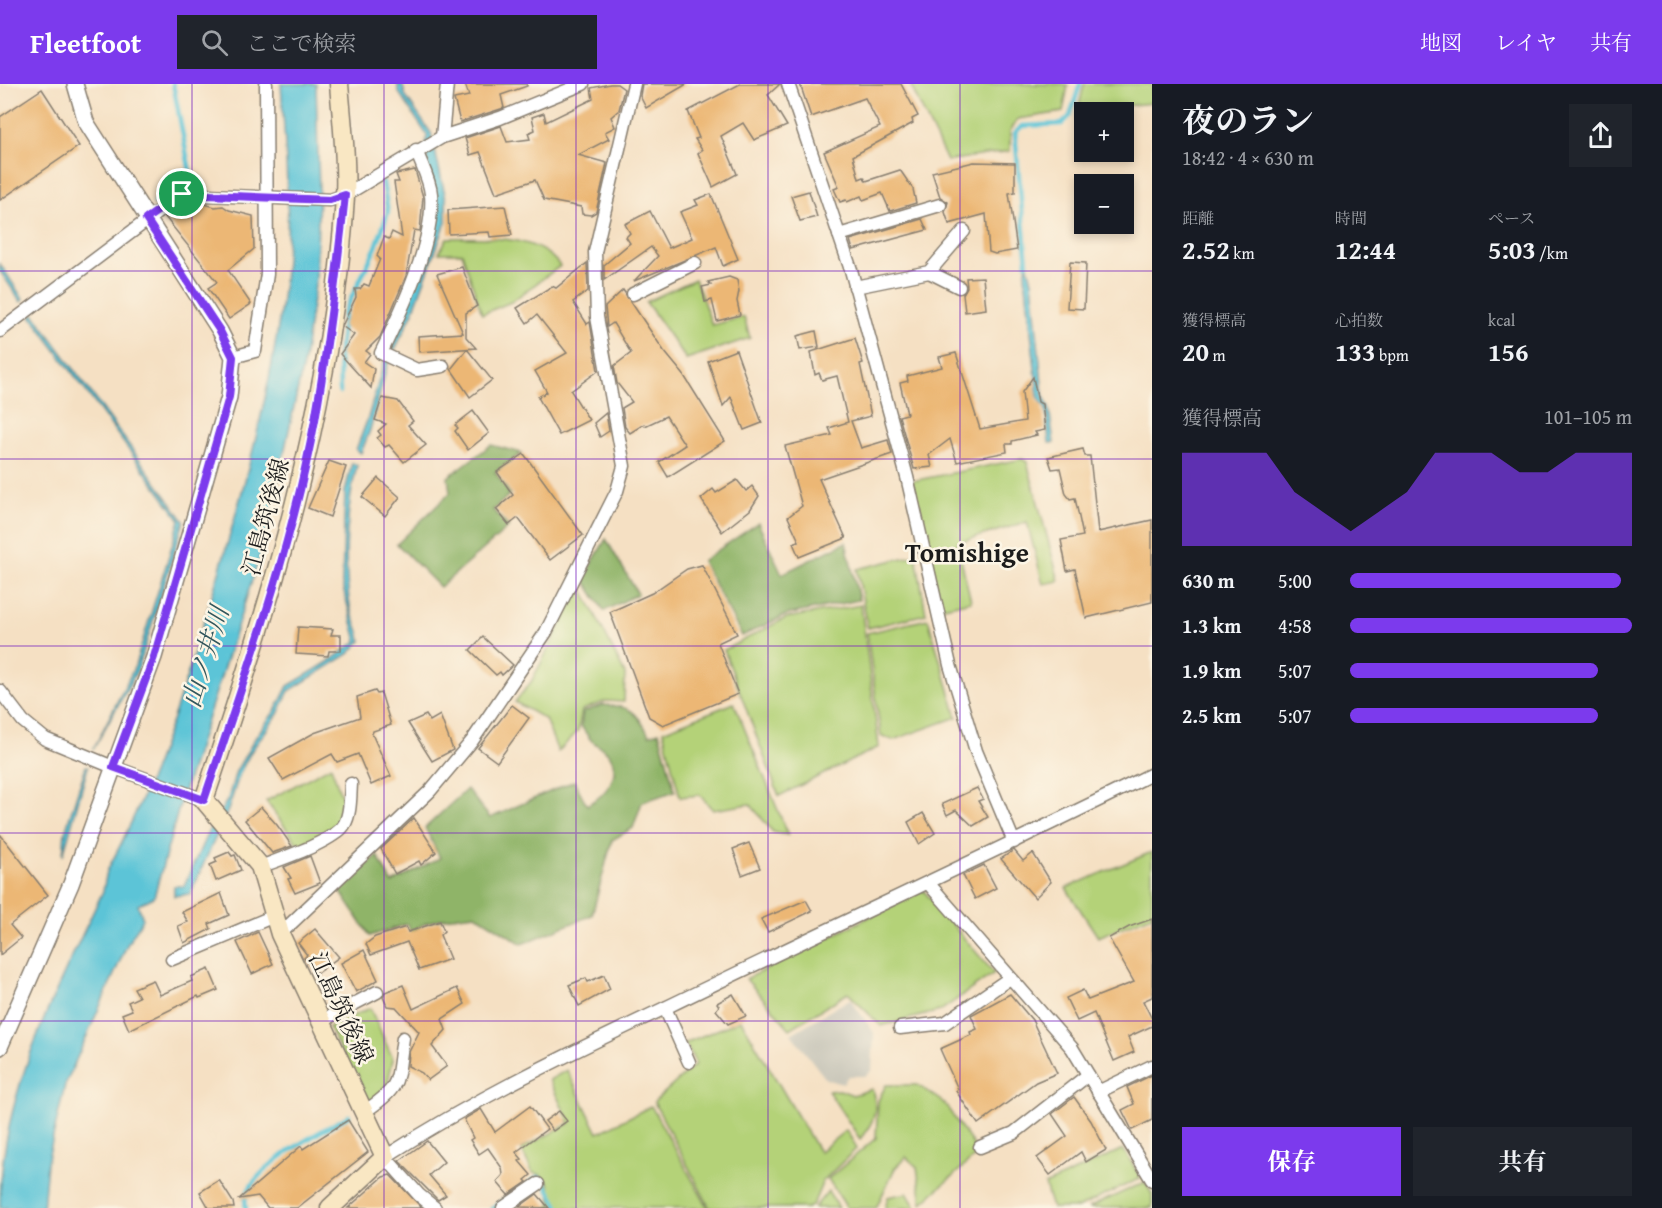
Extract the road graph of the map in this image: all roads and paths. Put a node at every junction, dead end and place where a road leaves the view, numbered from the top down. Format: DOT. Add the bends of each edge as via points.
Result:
graph roads {
  1 [pos="75,84"];
  2 [pos="266,84"];
  3 [pos="339,84"];
  4 [pos="447,84"];
  5 [pos="583,84"];
  6 [pos="634,84"];
  7 [pos="788,84"];
  8 [pos="442,137"];
  9 [pos="416,150"];
  10 [pos="267,197"];
  11 [pos="338,198"];
  12 [pos="940,205"];
  13 [pos="146,219"];
  14 [pos="964,231"];
  15 [pos="839,235"];
  16 [pos="695,263"];
  17 [pos="930,272"];
  18 [pos="855,287"];
  19 [pos="959,287"];
  20 [pos="633,294"];
  21 [pos="0,331"];
  22 [pos="233,357"];
  23 [pos="443,366"];
  24 [pos="0,691"];
  25 [pos="113,767"];
  26 [pos="1152,774"];
  27 [pos="351,784"];
  28 [pos="196,797"];
  29 [pos="1014,842"];
  30 [pos="260,867"];
  31 [pos="929,884"];
  32 [pos="274,916"];
  33 [pos="280,934"];
  34 [pos="172,959"];
  35 [pos="1010,978"];
  36 [pos="377,992"];
  37 [pos="665,1008"];
  38 [pos="321,1021"];
  39 [pos="900,1028"];
  40 [pos="403,1038"];
  41 [pos="0,1047"];
  42 [pos="689,1062"];
  43 [pos="1152,1066"];
  44 [pos="1088,1075"];
  45 [pos="1098,1092"];
  46 [pos="364,1112"];
  47 [pos="980,1147"];
  48 [pos="385,1157"];
  49 [pos="1152,1180"];
  50 [pos="538,1184"];
  51 [pos="330,1208"];
  52 [pos="435,1208"];
  53 [pos="503,1208"];
  1 -- 13 [label="street" via="86,122"];
  2 -- 10 [label="street"];
  3 -- 11 [label="main road, 江島筑後線"];
  4 -- 8 [label="street"];
  5 -- 8 [label="street"];
  6 -- 33 [label="street" via="596,252 597,317 624,466 617,491 546,632 472,741 430,791"];
  7 -- 15 [label="street"];
  8 -- 9 [label="street"];
  9 -- 11 [label="street"];
  9 -- 23 [label="street" via="431,192 431,225 381,353 417,370"];
  10 -- 11 [label="street"];
  10 -- 13 [label="street" via="182,194"];
  10 -- 22 [label="street" via="267,274 255,351"];
  11 -- 28 [label="main road, 江島筑後線" via="337,276 300,483 249,667"];
  12 -- 15 [label="street"];
  13 -- 21 [label="street"];
  13 -- 22 [label="street"];
  14 -- 17 [label="street"];
  15 -- 18 [label="street"];
  16 -- 20 [label="street"];
  17 -- 18 [label="street"];
  17 -- 19 [label="street"];
  18 -- 29 [label="street" via="907,477 950,665 976,751"];
  22 -- 25 [label="street" via="229,397 199,508 154,657"];
  24 -- 25 [label="street" via="23,721 45,739"];
  25 -- 28 [label="street"];
  25 -- 41 [label="street" via="71,884"];
  26 -- 29 [label="street"];
  27 -- 30 [label="street" via="342,828"];
  28 -- 30 [label="main road, 江島筑後線"];
  29 -- 31 [label="street"];
  30 -- 32 [label="main road, 江島筑後線"];
  31 -- 35 [label="street"];
  31 -- 37 [label="street" via="830,927"];
  32 -- 33 [label="main road, 江島筑後線"];
  32 -- 34 [label="street"];
  33 -- 38 [label="main road, 江島筑後線"];
  35 -- 39 [label="street" via="945,1023"];
  35 -- 44 [label="street" via="1072,1048"];
  36 -- 38 [label="street"];
  37 -- 42 [label="street"];
  37 -- 48 [label="street" via="536,1068 433,1125"];
  38 -- 46 [label="main road, 江島筑後線"];
  40 -- 46 [label="street" via="392,1092"];
  43 -- 45 [label="street"];
  44 -- 45 [label="street"];
  44 -- 47 [label="street" via="1014,1133"];
  45 -- 49 [label="street"];
  46 -- 48 [label="main road, 江島筑後線"];
  48 -- 51 [label="main road"];
  48 -- 52 [label="street"];
  50 -- 53 [label="street"];
}
